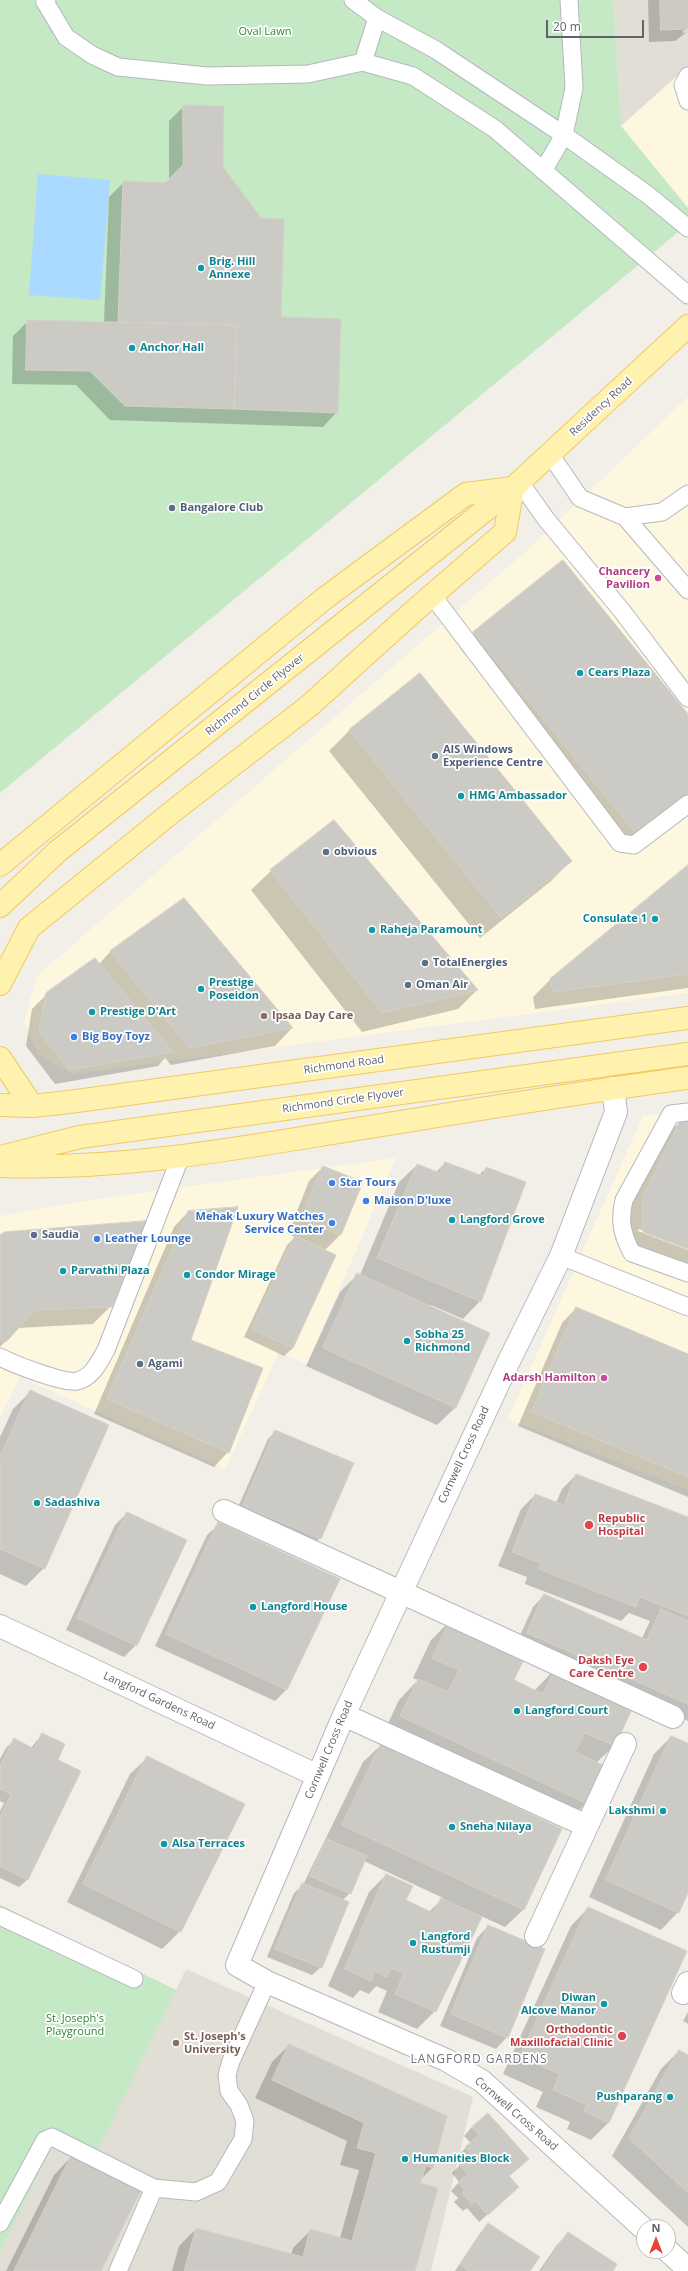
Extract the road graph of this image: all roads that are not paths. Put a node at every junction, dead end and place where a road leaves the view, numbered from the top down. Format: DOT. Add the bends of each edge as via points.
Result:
graph roads {
  1 [pos="43,0"];
  2 [pos="353,0"];
  3 [pos="568,0"];
  4 [pos="377,18"];
  5 [pos="363,62"];
  6 [pos="688,76"];
  7 [pos="688,101"];
  8 [pos="564,135"];
  9 [pos="543,171"];
  10 [pos="688,228"];
  11 [pos="688,295"];
  12 [pos="688,326"];
  13 [pos="550,454"];
  14 [pos="516,484"];
  15 [pos="688,494"];
  16 [pos="625,517"];
  17 [pos="688,590"];
  18 [pos="432,595"];
  19 [pos="688,698"];
  20 [pos="688,804"];
  21 [pos="0,865"];
  22 [pos="0,906"];
  23 [pos="0,984"];
  24 [pos="688,1018"];
  25 [pos="688,1054"];
  26 [pos="0,1058"];
  27 [pos="688,1078"];
  28 [pos="613,1088"];
  29 [pos="0,1104"];
  30 [pos="32,1106"];
  31 [pos="688,1112"];
  32 [pos="180,1158"];
  33 [pos="4,1163"];
  34 [pos="561,1256"];
  35 [pos="688,1273"];
  36 [pos="688,1307"];
  37 [pos="0,1357"];
  38 [pos="224,1511"];
  39 [pos="400,1592"];
  40 [pos="0,1626"];
  41 [pos="344,1715"];
  42 [pos="673,1717"];
  43 [pos="625,1744"];
  44 [pos="318,1776"];
  45 [pos="587,1826"];
  46 [pos="0,1916"];
  47 [pos="536,1936"];
  48 [pos="134,1980"];
  49 [pos="267,1982"];
  50 [pos="154,2188"];
  51 [pos="636,2222"];
  52 [pos="0,2223"];
  53 [pos="676,2258"];
  54 [pos="688,2269"];
  55 [pos="118,2271"];
  1 -- 5 [label="lane" via="66,37 92,55 118,67 207,76 308,74"];
  2 -- 4 [label="lane"];
  3 -- 8 [label="lane" via="574,88"];
  4 -- 5 [label="lane"];
  4 -- 8 [label="lane" via="436,50"];
  5 -- 9 [label="lane" via="413,76 494,130"];
  6 -- 7 [label="lane" via="683,85"];
  8 -- 9 [label="lane"];
  8 -- 10 [label="lane" via="648,195"];
  9 -- 11 [label="lane"];
  12 -- 13 [label="main road, Residency Road"];
  13 -- 14 [label="main road, Residency Road"];
  13 -- 16 [label="lane" via="580,498"];
  14 -- 18 [label="main road" via="505,532"];
  14 -- 19 [label="lane" via="622,611"];
  14 -- 21 [label="main road" via="466,494 460,498 325,598"];
  14 -- 22 [label="main road, Richmond Circle Flyover" via="58,851"];
  15 -- 16 [label="lane" via="662,512"];
  16 -- 17 [label="lane"];
  18 -- 20 [label="lane" via="620,843 634,845"];
  18 -- 23 [label="main road" via="309,706 177,808 29,928"];
  24 -- 30 [label="main road, Richmond Road"];
  25 -- 33 [label="main road, Richmond Circle Flyover" via="80,1137"];
  26 -- 30 [label="main road"];
  27 -- 28 [label="main road"];
  28 -- 32 [label="main road"];
  28 -- 34 [label="street, Cornwell Cross Road" via="616,1112"];
  29 -- 30 [label="main road, Richmond Road"];
  31 -- 35 [label="lane" via="671,1114 624,1200 620,1214 625,1241 632,1253"];
  32 -- 33 [label="main road" via="89,1166"];
  32 -- 37 [label="lane" via="106,1350 93,1372 77,1381 64,1380"];
  34 -- 36 [label="lane"];
  34 -- 39 [label="street, Cornwell Cross Road"];
  38 -- 39 [label="street"];
  39 -- 41 [label="street, Cornwell Cross Road"];
  39 -- 42 [label="street"];
  40 -- 44 [label="street, Langford Gardens Road"];
  41 -- 44 [label="street, Cornwell Cross Road"];
  41 -- 45 [label="street"];
  43 -- 45 [label="street"];
  44 -- 49 [label="street, Cornwell Cross Road" via="237,1965"];
  45 -- 47 [label="street"];
  46 -- 48 [label="lane"];
  49 -- 50 [label="lane" via="227,2076 229,2091 239,2105 245,2121 243,2139 218,2182 196,2192"];
  49 -- 51 [label="street, Cornwell Cross Road" via="446,2060 482,2081"];
  50 -- 52 [label="lane" via="52,2137 45,2140"];
  50 -- 55 [label="lane"];
  53 -- 54 [label="street"];
}
